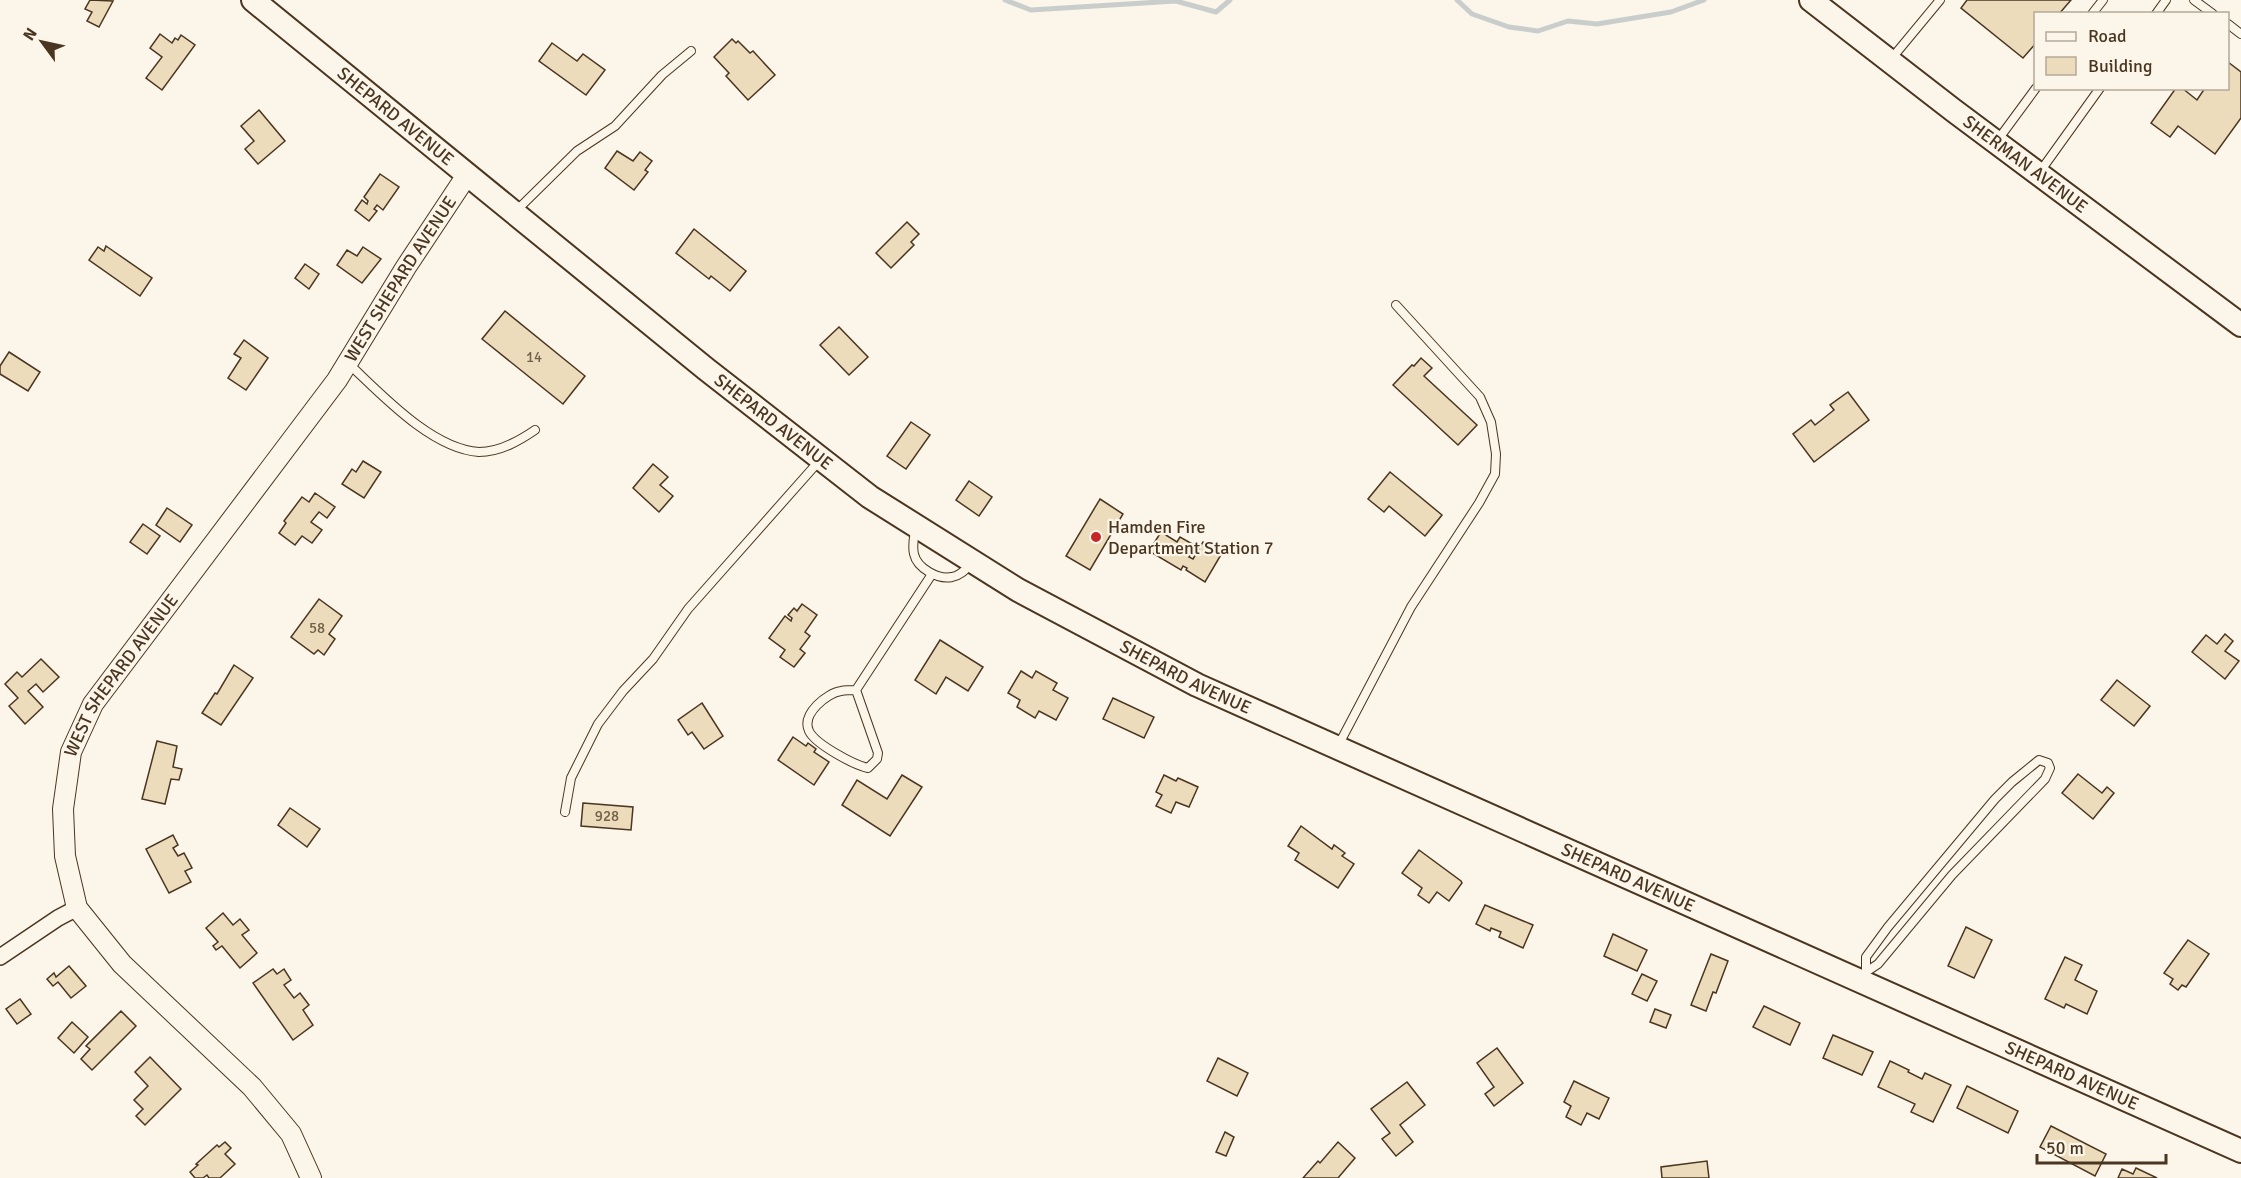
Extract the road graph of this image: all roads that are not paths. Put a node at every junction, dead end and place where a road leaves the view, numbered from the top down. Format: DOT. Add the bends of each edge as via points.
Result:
graph roads {
  1 [pos="253,0"];
  2 [pos="1811,0"];
  3 [pos="1940,0"];
  4 [pos="2103,0"];
  5 [pos="2194,0"];
  6 [pos="2094,12"];
  7 [pos="2210,12"];
  8 [pos="2229,25"];
  9 [pos="2241,34"];
  10 [pos="691,51"];
  11 [pos="1889,62"];
  12 [pos="2035,90"];
  13 [pos="2099,90"];
  14 [pos="1996,142"];
  15 [pos="2038,174"];
  16 [pos="467,175"];
  17 [pos="514,213"];
  18 [pos="1396,305"];
  19 [pos="2241,325"];
  20 [pos="348,363"];
  21 [pos="535,430"];
  22 [pos="821,458"];
  23 [pos="916,525"];
  24 [pos="974,562"];
  25 [pos="932,574"];
  26 [pos="856,690"];
  27 [pos="1338,748"];
  28 [pos="565,812"];
  29 [pos="77,908"];
  30 [pos="0,957"];
  31 [pos="1863,976"];
  32 [pos="2241,1150"];
  33 [pos="311,1178"];
  1 -- 16 [label="main road, SHEPARD AVENUE"];
  2 -- 11 [label="main road, SHERMAN AVENUE"];
  3 -- 11 [label="lane"];
  4 -- 6 [label="lane"];
  5 -- 7 [label="lane"];
  8 -- 9 [label="lane"];
  10 -- 17 [label="lane" via="671,65 615,126 577,151"];
  11 -- 14 [label="main road, SHERMAN AVENUE"];
  12 -- 14 [label="lane"];
  13 -- 15 [label="lane"];
  14 -- 15 [label="main road, SHERMAN AVENUE"];
  15 -- 19 [label="main road, SHERMAN AVENUE"];
  16 -- 17 [label="main road, SHEPARD AVENUE"];
  16 -- 20 [label="street, WEST SHEPARD AVENUE"];
  17 -- 22 [label="main road, SHEPARD AVENUE"];
  18 -- 27 [label="lane" via="1480,397 1491,422 1495,474 1411,607"];
  20 -- 21 [label="lane" via="411,419 453,445 480,452 501,449"];
  20 -- 29 [label="street, WEST SHEPARD AVENUE" via="93,704 71,752 63,809 65,856"];
  22 -- 23 [label="main road, SHEPARD AVENUE" via="870,497"];
  22 -- 28 [label="lane" via="688,609 598,724 571,778"];
  23 -- 24 [label="main road, SHEPARD AVENUE"];
  23 -- 25 [label="lane" via="916,558"];
  24 -- 25 [label="lane" via="954,577"];
  24 -- 27 [label="main road, SHEPARD AVENUE" via="1018,590 1197,685"];
  25 -- 26 [label="lane"];
  26 -- 26 [label="lane" via="840,691 824,699 810,714 807,727 818,741 868,768 878,753"];
  27 -- 31 [label="main road, SHEPARD AVENUE"];
  29 -- 30 [label="street"];
  29 -- 33 [label="street, WEST SHEPARD AVENUE" via="122,964 252,1087 291,1134"];
  31 -- 31 [label="lane" via="1878,964 1952,874 2045,779 2048,763 2039,760 1995,800 1888,927 1866,957"];
  31 -- 32 [label="main road, SHEPARD AVENUE"];
}
